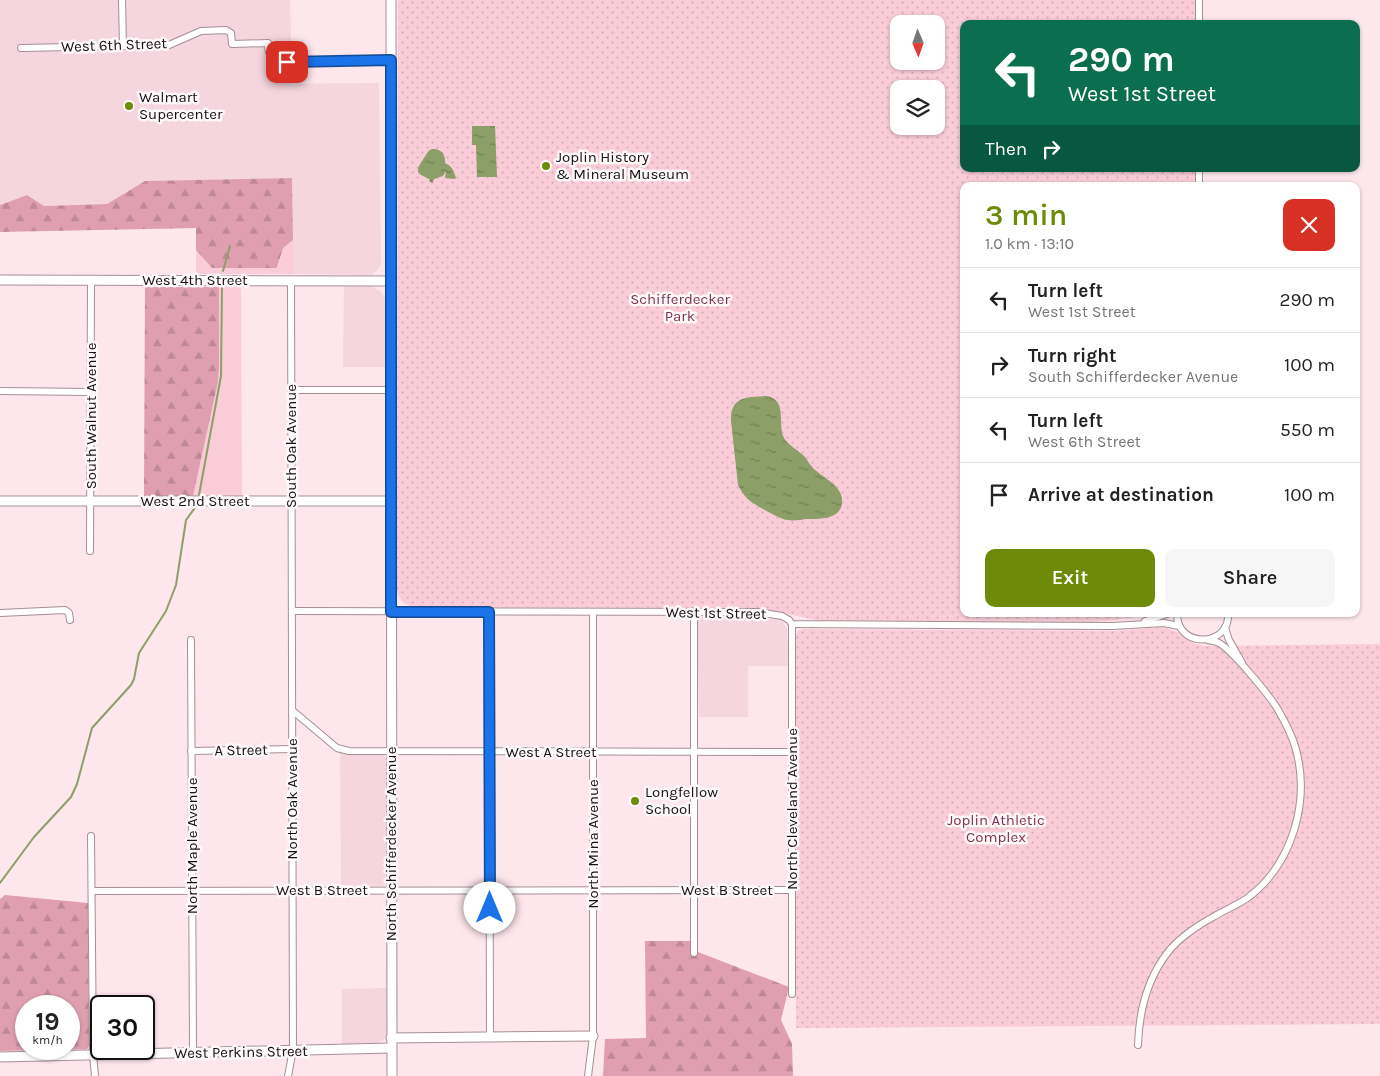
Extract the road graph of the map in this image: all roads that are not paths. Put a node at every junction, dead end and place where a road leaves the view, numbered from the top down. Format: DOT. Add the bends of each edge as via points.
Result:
graph roads {
  1 [pos="122,0"];
  2 [pos="391,0"];
  3 [pos="1199,0"];
  4 [pos="1199,20"];
  5 [pos="123,46"];
  6 [pos="20,48"];
  7 [pos="391,60"];
  8 [pos="0,280"];
  9 [pos="91,280"];
  10 [pos="291,281"];
  11 [pos="390,281"];
  12 [pos="291,390"];
  13 [pos="391,390"];
  14 [pos="0,391"];
  15 [pos="92,392"];
  16 [pos="0,501"];
  17 [pos="91,501"];
  18 [pos="291,501"];
  19 [pos="390,501"];
  20 [pos="90,551"];
  21 [pos="292,611"];
  22 [pos="694,611"];
  23 [pos="391,612"];
  24 [pos="489,612"];
  25 [pos="593,612"];
  26 [pos="0,613"];
  27 [pos="1158,617"];
  28 [pos="1178,617"];
  29 [pos="1227,617"];
  30 [pos="70,620"];
  31 [pos="792,624"];
  32 [pos="1137,624"];
  33 [pos="1179,626"];
  34 [pos="1225,628"];
  35 [pos="191,640"];
  36 [pos="1208,640"];
  37 [pos="1245,668"];
  38 [pos="293,711"];
  39 [pos="292,749"];
  40 [pos="191,751"];
  41 [pos="694,751"];
  42 [pos="391,752"];
  43 [pos="490,752"];
  44 [pos="593,752"];
  45 [pos="792,752"];
  46 [pos="91,836"];
  47 [pos="192,890"];
  48 [pos="292,890"];
  49 [pos="391,890"];
  50 [pos="490,890"];
  51 [pos="593,890"];
  52 [pos="695,890"];
  53 [pos="792,890"];
  54 [pos="92,891"];
  55 [pos="694,953"];
  56 [pos="792,994"];
  57 [pos="93,995"];
  58 [pos="593,1036"];
  59 [pos="490,1037"];
  60 [pos="392,1038"];
  61 [pos="1138,1045"];
  62 [pos="392,1048"];
  63 [pos="293,1050"];
  64 [pos="193,1053"];
  65 [pos="155,1054"];
  66 [pos="90,1055"];
  67 [pos="0,1057"];
  68 [pos="93,1060"];
  69 [pos="95,1076"];
  70 [pos="288,1076"];
  71 [pos="392,1076"];
  72 [pos="588,1076"];
  1 -- 5 [label="street"];
  2 -- 7 [label="street, North Schifferdecker Avenue"];
  3 -- 4 [label="street"];
  5 -- 6 [label="street, West 6th Street"];
  5 -- 7 [label="street, West 6th Street" via="169,45 201,31 226,30 231,33 232,44 268,43 269,54 279,62"];
  7 -- 11 [label="street, North Schifferdecker Avenue"];
  8 -- 9 [label="street, West 4th Street"];
  9 -- 10 [label="street, West 4th Street"];
  9 -- 15 [label="street, South Walnut Avenue"];
  10 -- 11 [label="street, West 4th Street"];
  10 -- 12 [label="street, South Oak Avenue"];
  11 -- 13 [label="street, North Schifferdecker Avenue"];
  12 -- 13 [label="street"];
  12 -- 18 [label="street, South Oak Avenue"];
  13 -- 19 [label="street, North Schifferdecker Avenue"];
  14 -- 15 [label="street"];
  15 -- 17 [label="street, South Walnut Avenue"];
  16 -- 17 [label="street, West 2nd Street"];
  17 -- 18 [label="street, West 2nd Street"];
  17 -- 20 [label="street, South Walnut Avenue"];
  18 -- 19 [label="street, West 2nd Street"];
  18 -- 21 [label="street, South Oak Avenue"];
  19 -- 23 [label="street, North Schifferdecker Avenue"];
  21 -- 23 [label="street, West 1st Street"];
  21 -- 38 [label="street, North Oak Avenue"];
  22 -- 25 [label="street, West 1st Street"];
  22 -- 31 [label="street, West 1st Street" via="770,614 782,616"];
  22 -- 41 [label="street"];
  23 -- 24 [label="street, West 1st Street"];
  23 -- 42 [label="street, North Schifferdecker Avenue"];
  24 -- 25 [label="street, West 1st Street"];
  24 -- 43 [label="street"];
  25 -- 44 [label="street, North Mina Avenue"];
  26 -- 30 [label="street" via="65,610"];
  27 -- 32 [label="street, West 1st Street"];
  28 -- 33 [label="street"];
  29 -- 34 [label="street"];
  31 -- 32 [label="street, West 1st Street"];
  31 -- 45 [label="street, North Cleveland Avenue"];
  32 -- 33 [label="street, West 1st Street"];
  33 -- 36 [label="street" via="1192,638"];
  34 -- 36 [label="street"];
  34 -- 37 [label="street"];
  35 -- 40 [label="street, North Maple Avenue"];
  36 -- 37 [label="street" via="1219,643"];
  37 -- 61 [label="street" via="1274,704 1295,745 1301,781 1299,813 1287,848 1258,888 1246,899 1182,938 1168,953 1149,986 1143,1004"];
  38 -- 39 [label="street, North Oak Avenue"];
  38 -- 42 [label="street, West A Street" via="337,748"];
  39 -- 40 [label="street, A Street"];
  39 -- 48 [label="street, North Oak Avenue"];
  40 -- 47 [label="street, North Maple Avenue"];
  41 -- 44 [label="street, West A Street"];
  41 -- 45 [label="street, West A Street"];
  41 -- 52 [label="street"];
  42 -- 43 [label="street, West A Street"];
  42 -- 49 [label="street, North Schifferdecker Avenue"];
  43 -- 44 [label="street, West A Street"];
  43 -- 50 [label="street"];
  44 -- 51 [label="street, North Mina Avenue"];
  45 -- 53 [label="street, North Cleveland Avenue"];
  46 -- 54 [label="street"];
  47 -- 48 [label="street, West B Street"];
  47 -- 54 [label="street, West B Street"];
  47 -- 64 [label="street, North Maple Avenue"];
  48 -- 49 [label="street, West B Street"];
  48 -- 63 [label="street, North Oak Avenue"];
  49 -- 50 [label="street, West B Street"];
  49 -- 60 [label="street, North Schifferdecker Avenue"];
  50 -- 51 [label="street, West B Street"];
  50 -- 59 [label="street"];
  51 -- 52 [label="street, West B Street"];
  51 -- 58 [label="street, North Mina Avenue"];
  52 -- 53 [label="street, West B Street"];
  52 -- 55 [label="street"];
  53 -- 56 [label="street, North Cleveland Avenue"];
  54 -- 57 [label="street"];
  58 -- 59 [label="street"];
  58 -- 72 [label="street, North Mina Avenue"];
  59 -- 60 [label="street"];
  60 -- 62 [label="street, North Schifferdecker Avenue"];
  62 -- 63 [label="street, West Perkins Street"];
  62 -- 71 [label="street, North Schifferdecker Avenue"];
  63 -- 64 [label="street, West Perkins Street"];
  63 -- 70 [label="street, North Oak Avenue"];
  64 -- 65 [label="street, West Perkins Street"];
  66 -- 67 [label="street, West Perkins Street"];
  68 -- 69 [label="street"];
}
